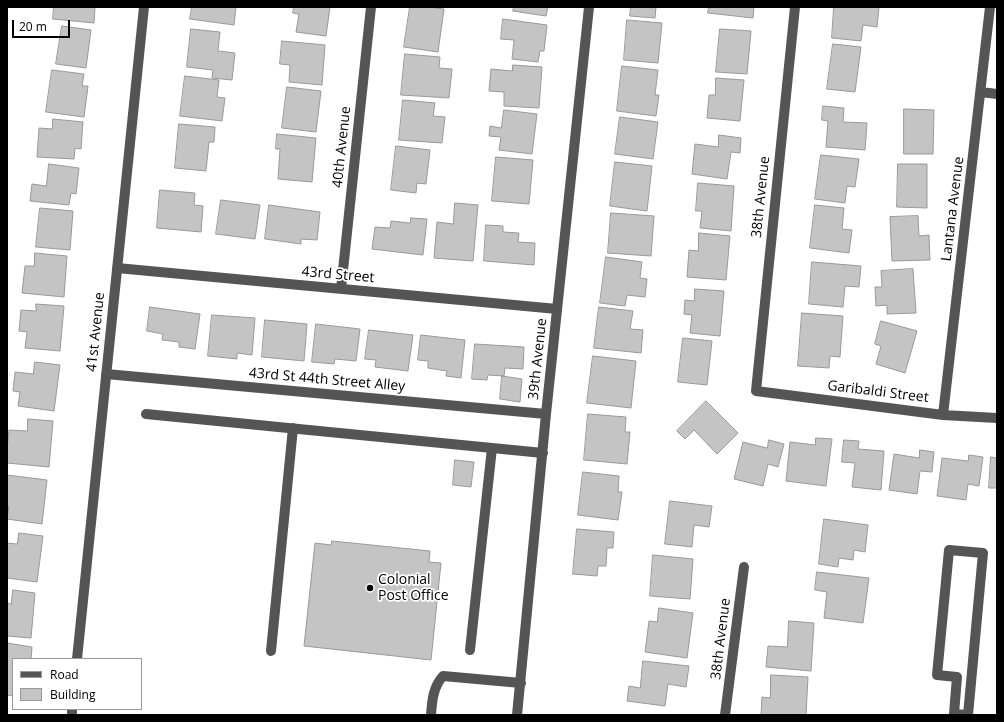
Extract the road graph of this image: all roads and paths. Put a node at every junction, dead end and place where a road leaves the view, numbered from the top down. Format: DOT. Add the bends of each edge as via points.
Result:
graph roads {
  1 [pos="144,7"];
  2 [pos="371,7"];
  3 [pos="589,7"];
  4 [pos="795,7"];
  5 [pos="990,7"];
  6 [pos="981,92"];
  7 [pos="997,94"];
  8 [pos="117,268"];
  9 [pos="341,289"];
  10 [pos="557,310"];
  11 [pos="106,374"];
  12 [pos="756,391"];
  13 [pos="146,414"];
  14 [pos="546,414"];
  15 [pos="943,415"];
  16 [pos="997,418"];
  17 [pos="293,428"];
  18 [pos="492,448"];
  19 [pos="543,454"];
  20 [pos="744,567"];
  21 [pos="470,650"];
  22 [pos="271,651"];
  23 [pos="77,658"];
  24 [pos="521,683"];
  25 [pos="431,715"];
  26 [pos="517,715"];
  27 [pos="725,715"];
  28 [pos="968,715"];
  1 -- 8 [label="street, 41st Avenue"];
  2 -- 9 [label="street, 40th Avenue"];
  3 -- 10 [label="street, 39th Avenue"];
  4 -- 12 [label="street, 38th Avenue"];
  5 -- 6 [label="street, Lantana Avenue"];
  6 -- 7 [label="street"];
  6 -- 15 [label="street, Lantana Avenue"];
  8 -- 9 [label="street, 43rd Street"];
  8 -- 11 [label="street, 41st Avenue"];
  9 -- 10 [label="street, 43rd Street"];
  10 -- 14 [label="street, 39th Avenue"];
  11 -- 14 [label="street, 43rd St 44th Street Alley"];
  11 -- 23 [label="street, 41st Avenue"];
  12 -- 15 [label="street, Garibaldi Street"];
  13 -- 17 [label="street"];
  14 -- 19 [label="street, 39th Avenue"];
  15 -- 16 [label="street, Garibaldi Street"];
  17 -- 18 [label="street"];
  17 -- 22 [label="street"];
  18 -- 19 [label="street"];
  18 -- 21 [label="street"];
  19 -- 24 [label="street, 39th Avenue"];
  20 -- 27 [label="street, 38th Avenue"];
  24 -- 25 [label="street" via="443,676 437,683"];
  24 -- 26 [label="street, 39th Avenue"];
  28 -- 28 [label="street" via="983,553 949,550 937,675 957,677 954,714"];
}
